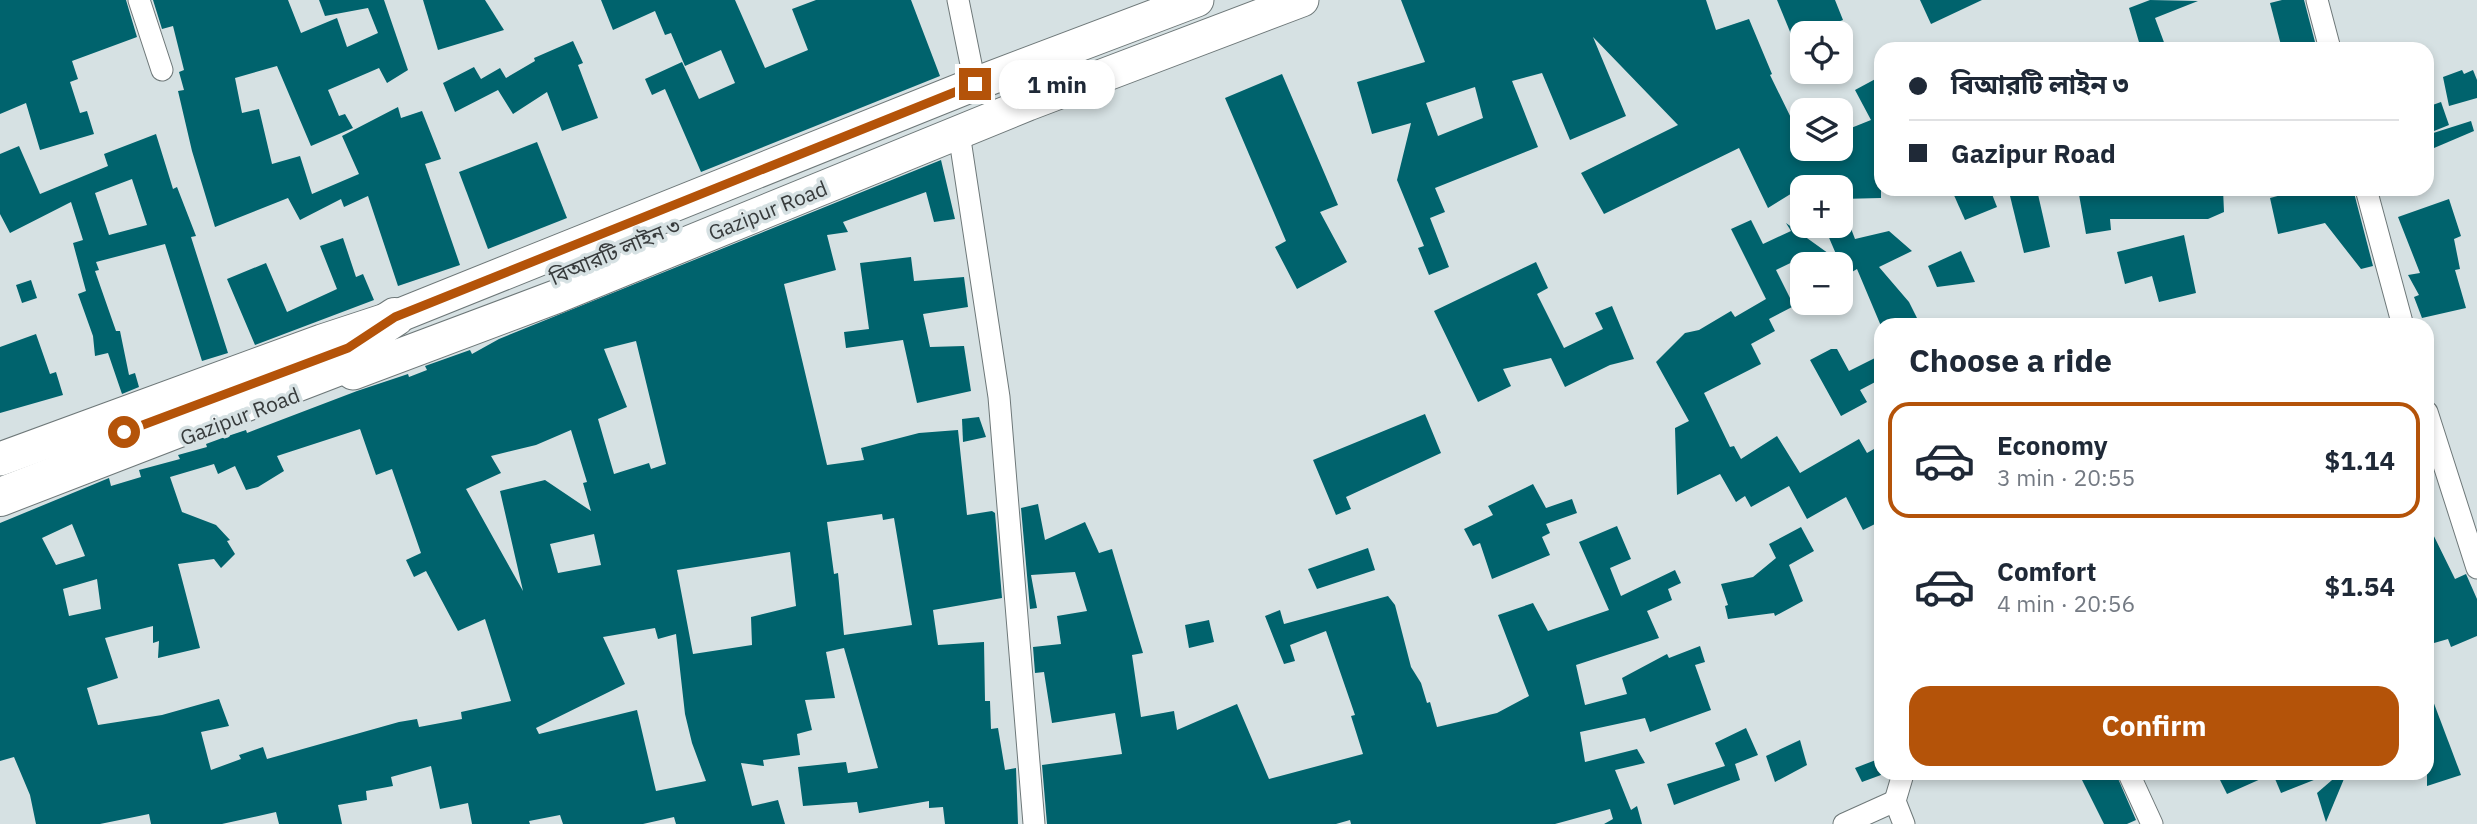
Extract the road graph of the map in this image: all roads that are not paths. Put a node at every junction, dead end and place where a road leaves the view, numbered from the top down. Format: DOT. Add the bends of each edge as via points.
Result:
graph roads {
  1 [pos="139,0"];
  2 [pos="958,0"];
  3 [pos="1197,0"];
  4 [pos="1241,0"];
  5 [pos="1302,0"];
  6 [pos="2317,0"];
  7 [pos="2328,42"];
  8 [pos="162,70"];
  9 [pos="975,84"];
  10 [pos="959,133"];
  11 [pos="2368,196"];
  12 [pos="2401,318"];
  13 [pos="374,338"];
  14 [pos="2434,440"];
  15 [pos="0,459"];
  16 [pos="0,479"];
  17 [pos="0,497"];
  18 [pos="0,514"];
  19 [pos="2477,568"];
  20 [pos="1901,780"];
  21 [pos="2132,780"];
  22 [pos="1895,802"];
  23 [pos="1034,824"];
  24 [pos="1844,824"];
  25 [pos="1903,824"];
  26 [pos="2152,824"];
  1 -- 8 [label="street"];
  2 -- 9 [label="street"];
  3 -- 9 [label="main road, Gazipur Road"];
  4 -- 13 [label="main road, বিআরটি লাইন ৩" via="845,153 630,247"];
  5 -- 10 [label="main road, Gazipur Road"];
  6 -- 7 [label="street"];
  9 -- 13 [label="main road, Gazipur Road"];
  10 -- 18 [label="main road, Gazipur Road"];
  10 -- 23 [label="street" via="999,397"];
  11 -- 12 [label="street"];
  13 -- 15 [label="main road, Gazipur Road" via="322,341"];
  13 -- 16 [label="highway, বিআরটি লাইন ৩"];
  13 -- 17 [label="highway, বিআরটি লাইন ৩" via="355,360"];
  14 -- 19 [label="street"];
  20 -- 22 [label="street"];
  21 -- 26 [label="street"];
  22 -- 24 [label="street"];
  22 -- 25 [label="street"];
}
